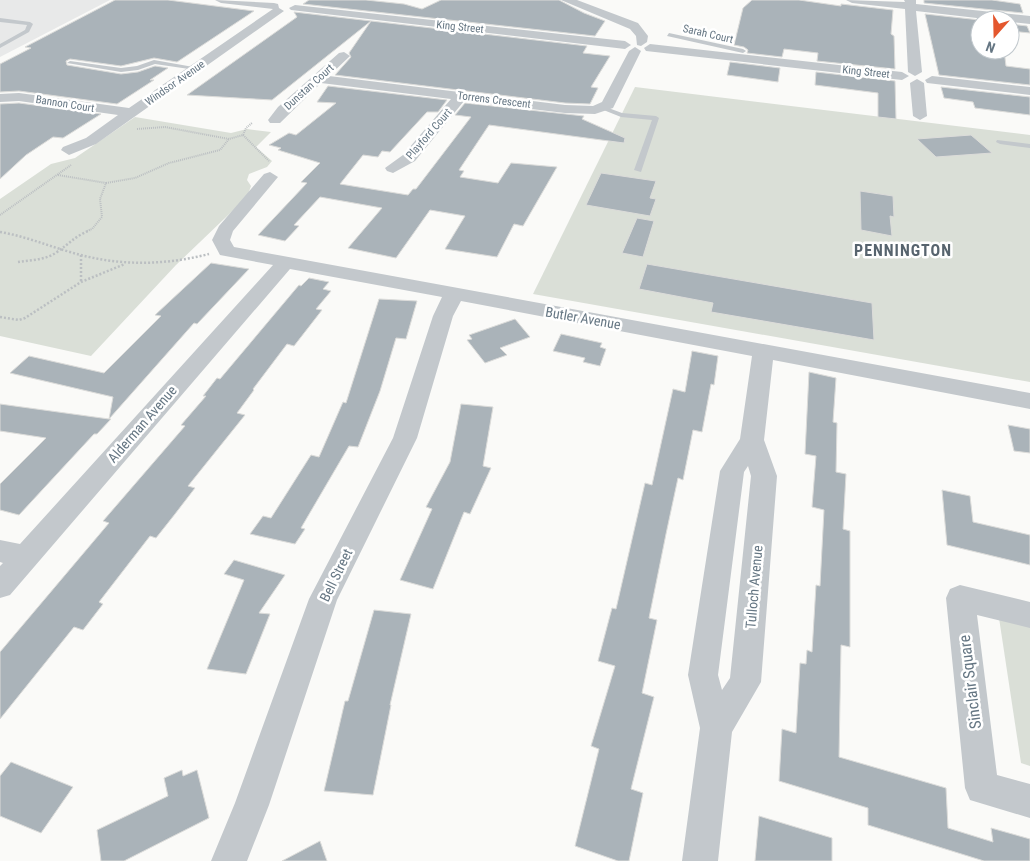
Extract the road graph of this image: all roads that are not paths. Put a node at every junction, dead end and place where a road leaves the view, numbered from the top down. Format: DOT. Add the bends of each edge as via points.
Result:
graph roads {
  1 [pos="221,0"];
  2 [pos="567,0"];
  3 [pos="852,0"];
  4 [pos="294,4"];
  5 [pos="910,4"];
  6 [pos="276,8"];
  7 [pos="0,20"];
  8 [pos="1030,20"];
  9 [pos="669,35"];
  10 [pos="0,46"];
  11 [pos="638,47"];
  12 [pos="743,51"];
  13 [pos="723,52"];
  14 [pos="344,56"];
  15 [pos="70,63"];
  16 [pos="196,68"];
  17 [pos="911,77"];
  18 [pos="319,79"];
  19 [pos="1030,91"];
  20 [pos="462,96"];
  21 [pos="0,98"];
  22 [pos="603,108"];
  23 [pos="130,113"];
  24 [pos="920,116"];
  25 [pos="275,120"];
  26 [pos="1000,142"];
  27 [pos="1030,146"];
  28 [pos="69,150"];
  29 [pos="393,168"];
  30 [pos="638,170"];
  31 [pos="270,171"];
  32 [pos="285,263"];
  33 [pos="454,294"];
  34 [pos="762,351"];
  35 [pos="1030,401"];
  36 [pos="752,440"];
  37 [pos="12,554"];
  38 [pos="0,586"];
  39 [pos="1030,615"];
  40 [pos="716,728"];
  41 [pos="1030,801"];
  42 [pos="229,861"];
  43 [pos="700,861"];
  1 -- 6 [label="street"];
  2 -- 11 [label="street" via="634,26 642,36"];
  3 -- 5 [label="street"];
  4 -- 6 [label="street, King Street"];
  4 -- 11 [label="street, King Street"];
  5 -- 8 [label="street"];
  5 -- 17 [label="street"];
  6 -- 16 [label="street, Windsor Avenue"];
  7 -- 10 [label="lane" via="30,24 27,32"];
  9 -- 13 [label="lane, Sarah Court"];
  11 -- 13 [label="street, King Street"];
  11 -- 22 [label="street" via="608,105"];
  12 -- 13 [label="lane, Sarah Court"];
  13 -- 17 [label="street, King Street"];
  14 -- 18 [label="street, Dunstan Court"];
  15 -- 16 [label="lane" via="121,70 154,62"];
  16 -- 23 [label="street, Windsor Avenue"];
  17 -- 19 [label="street, King Street" via="926,74 932,80"];
  17 -- 24 [label="street"];
  18 -- 20 [label="street, Torrens Crescent"];
  18 -- 25 [label="street, Dunstan Court"];
  20 -- 22 [label="street, Torrens Crescent" via="574,110"];
  20 -- 29 [label="street, Playford Court" via="409,158"];
  21 -- 23 [label="street, Bannon Court" via="19,96"];
  22 -- 30 [label="lane" via="621,115 656,118"];
  23 -- 28 [label="street, Windsor Avenue" via="91,141"];
  26 -- 27 [label="lane"];
  31 -- 32 [label="street, Butler Avenue" via="225,230 221,240 224,249"];
  32 -- 33 [label="street, Butler Avenue"];
  32 -- 37 [label="street, Alderman Avenue"];
  33 -- 34 [label="street, Butler Avenue"];
  33 -- 42 [label="street, Bell Street" via="443,316 405,438 323,599 252,805"];
  34 -- 35 [label="street, Butler Avenue"];
  34 -- 36 [label="street, Tulloch Avenue"];
  36 -- 40 [label="street, Tulloch Avenue" via="732,471 703,675"];
  36 -- 40 [label="street, Tulloch Avenue" via="764,476 745,682"];
  37 -- 38 [label="street, Alderman Avenue"];
  39 -- 41 [label="street, Sinclair Square" via="960,598 982,788"];
  40 -- 43 [label="street, Tulloch Avenue"];
}
